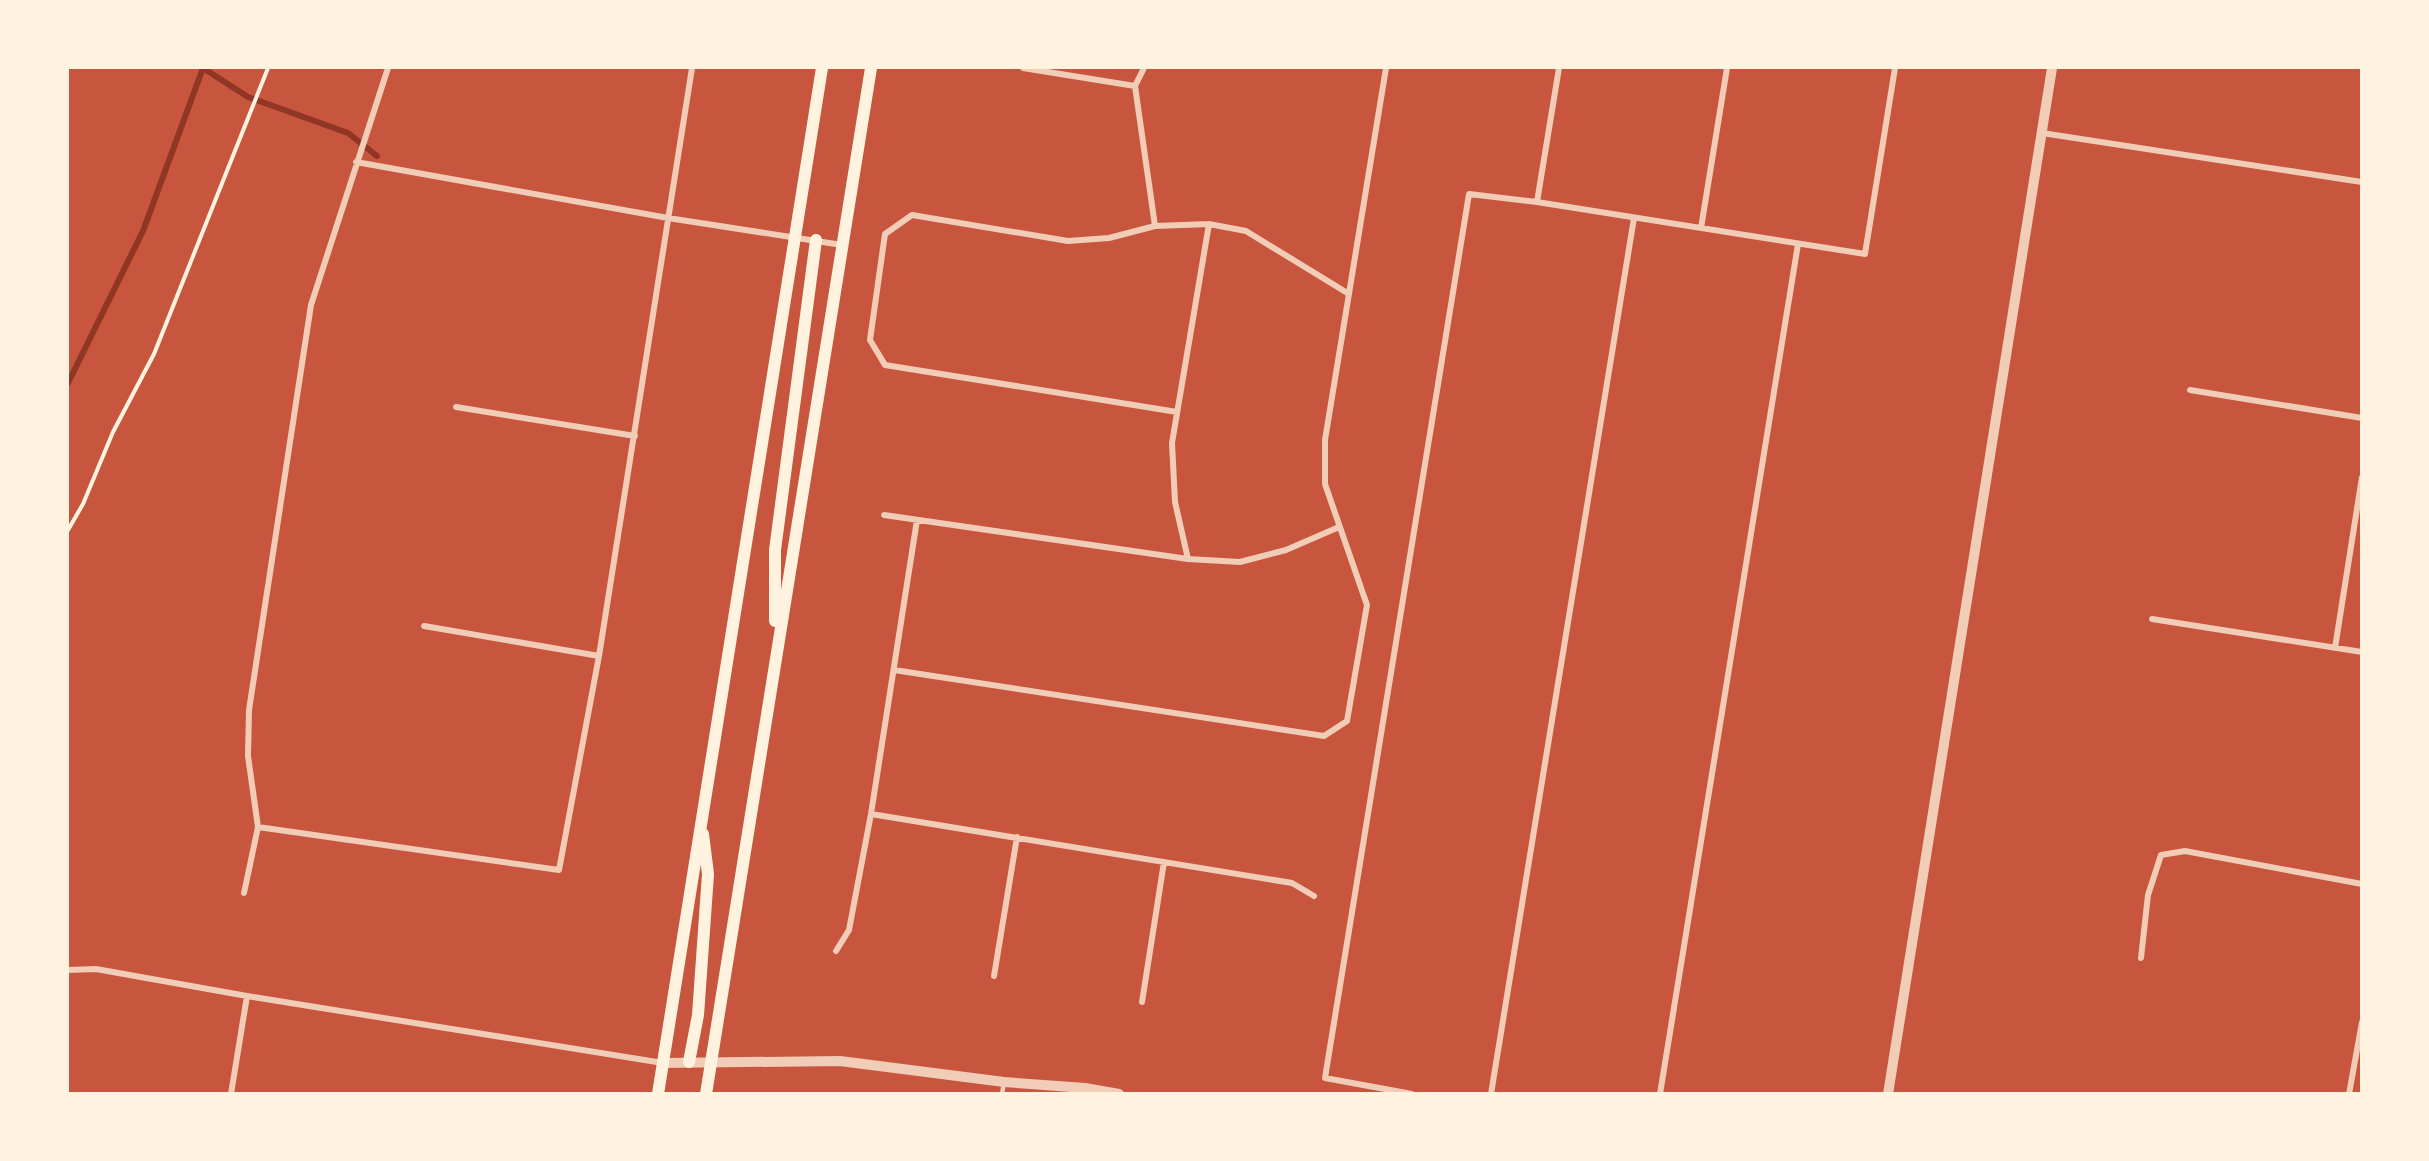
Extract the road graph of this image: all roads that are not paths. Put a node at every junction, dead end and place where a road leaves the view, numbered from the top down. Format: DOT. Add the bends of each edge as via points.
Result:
graph roads {
  1 [pos="388,68"];
  2 [pos="692,68"];
  3 [pos="822,68"];
  4 [pos="871,68"];
  5 [pos="1023,68"];
  6 [pos="1144,68"];
  7 [pos="1386,68"];
  8 [pos="1559,68"];
  9 [pos="1727,68"];
  10 [pos="1895,68"];
  11 [pos="2052,68"];
  12 [pos="1135,86"];
  13 [pos="2042,133"];
  14 [pos="356,162"];
  15 [pos="2361,182"];
  16 [pos="1538,202"];
  17 [pos="668,218"];
  18 [pos="1634,218"];
  19 [pos="1209,224"];
  20 [pos="1155,226"];
  21 [pos="1701,228"];
  22 [pos="795,236"];
  23 [pos="816,240"];
  24 [pos="842,244"];
  25 [pos="1798,244"];
  26 [pos="1349,294"];
  27 [pos="2190,390"];
  28 [pos="456,407"];
  29 [pos="1177,412"];
  30 [pos="2361,418"];
  31 [pos="635,436"];
  32 [pos="2361,477"];
  33 [pos="884,515"];
  34 [pos="917,520"];
  35 [pos="1339,527"];
  36 [pos="1188,559"];
  37 [pos="2152,619"];
  38 [pos="424,626"];
  39 [pos="2335,648"];
  40 [pos="2361,652"];
  41 [pos="599,656"];
  42 [pos="774,661"];
  43 [pos="894,670"];
  44 [pos="871,814"];
  45 [pos="701,821"];
  46 [pos="258,827"];
  47 [pos="1017,837"];
  48 [pos="1164,862"];
  49 [pos="2361,884"];
  50 [pos="244,893"];
  51 [pos="1314,896"];
  52 [pos="836,951"];
  53 [pos="2141,958"];
  54 [pos="68,970"];
  55 [pos="994,976"];
  56 [pos="247,996"];
  57 [pos="1142,1002"];
  58 [pos="2361,1022"];
  59 [pos="689,1062"];
  60 [pos="711,1062"];
  61 [pos="663,1063"];
  62 [pos="1004,1082"];
  63 [pos="231,1094"];
  64 [pos="658,1094"];
  65 [pos="706,1094"];
  66 [pos="1002,1094"];
  67 [pos="1119,1094"];
  68 [pos="1412,1094"];
  69 [pos="1491,1094"];
  70 [pos="1660,1094"];
  71 [pos="1888,1094"];
  72 [pos="2349,1094"];
  1 -- 14 [label="street"];
  2 -- 17 [label="street"];
  3 -- 22 [label="main road"];
  4 -- 24 [label="main road"];
  5 -- 12 [label="street"];
  6 -- 12 [label="street"];
  7 -- 26 [label="street"];
  8 -- 16 [label="street"];
  9 -- 21 [label="street"];
  10 -- 25 [label="street" via="1865,254"];
  11 -- 13 [label="street"];
  12 -- 20 [label="street"];
  13 -- 15 [label="street"];
  13 -- 71 [label="street"];
  14 -- 17 [label="street"];
  14 -- 46 [label="street" via="311,305 249,710 248,756"];
  16 -- 18 [label="street"];
  16 -- 68 [label="street" via="1469,194 1325,1078"];
  17 -- 22 [label="street"];
  17 -- 31 [label="street"];
  18 -- 21 [label="street"];
  18 -- 69 [label="street"];
  19 -- 20 [label="street"];
  19 -- 26 [label="street" via="1246,231"];
  19 -- 29 [label="street"];
  20 -- 29 [label="street" via="1109,238 1068,241 912,215 885,234 870,340 885,365"];
  21 -- 25 [label="street"];
  22 -- 23 [label="street"];
  22 -- 45 [label="main road"];
  23 -- 24 [label="street"];
  23 -- 42 [label="main road" via="775,550"];
  24 -- 42 [label="main road"];
  25 -- 70 [label="street"];
  26 -- 35 [label="street" via="1325,440 1325,484"];
  27 -- 30 [label="street"];
  28 -- 31 [label="street"];
  29 -- 36 [label="street" via="1172,443 1175,501"];
  31 -- 41 [label="street"];
  32 -- 39 [label="street"];
  33 -- 34 [label="street"];
  34 -- 36 [label="street"];
  34 -- 43 [label="street"];
  35 -- 36 [label="street" via="1286,550 1240,562"];
  35 -- 43 [label="street" via="1367,605 1347,721 1324,736"];
  37 -- 39 [label="street"];
  38 -- 41 [label="street"];
  39 -- 40 [label="street"];
  41 -- 46 [label="street" via="559,870"];
  42 -- 60 [label="main road"];
  43 -- 44 [label="street"];
  44 -- 47 [label="street"];
  44 -- 52 [label="street" via="849,930"];
  45 -- 59 [label="main road" via="708,874 698,1016"];
  45 -- 61 [label="main road"];
  46 -- 50 [label="street"];
  47 -- 48 [label="street"];
  47 -- 55 [label="street"];
  48 -- 51 [label="street" via="1292,883"];
  48 -- 57 [label="street"];
  49 -- 53 [label="street" via="2185,851 2161,855 2148,895"];
  54 -- 56 [label="street" via="96,969"];
  56 -- 61 [label="street"];
  56 -- 63 [label="street"];
  58 -- 72 [label="street"];
  59 -- 60 [label="street"];
  59 -- 61 [label="street"];
  60 -- 62 [label="street" via="840,1061"];
  60 -- 65 [label="main road"];
  61 -- 64 [label="main road"];
  62 -- 66 [label="lane"];
  62 -- 67 [label="street"];
}
